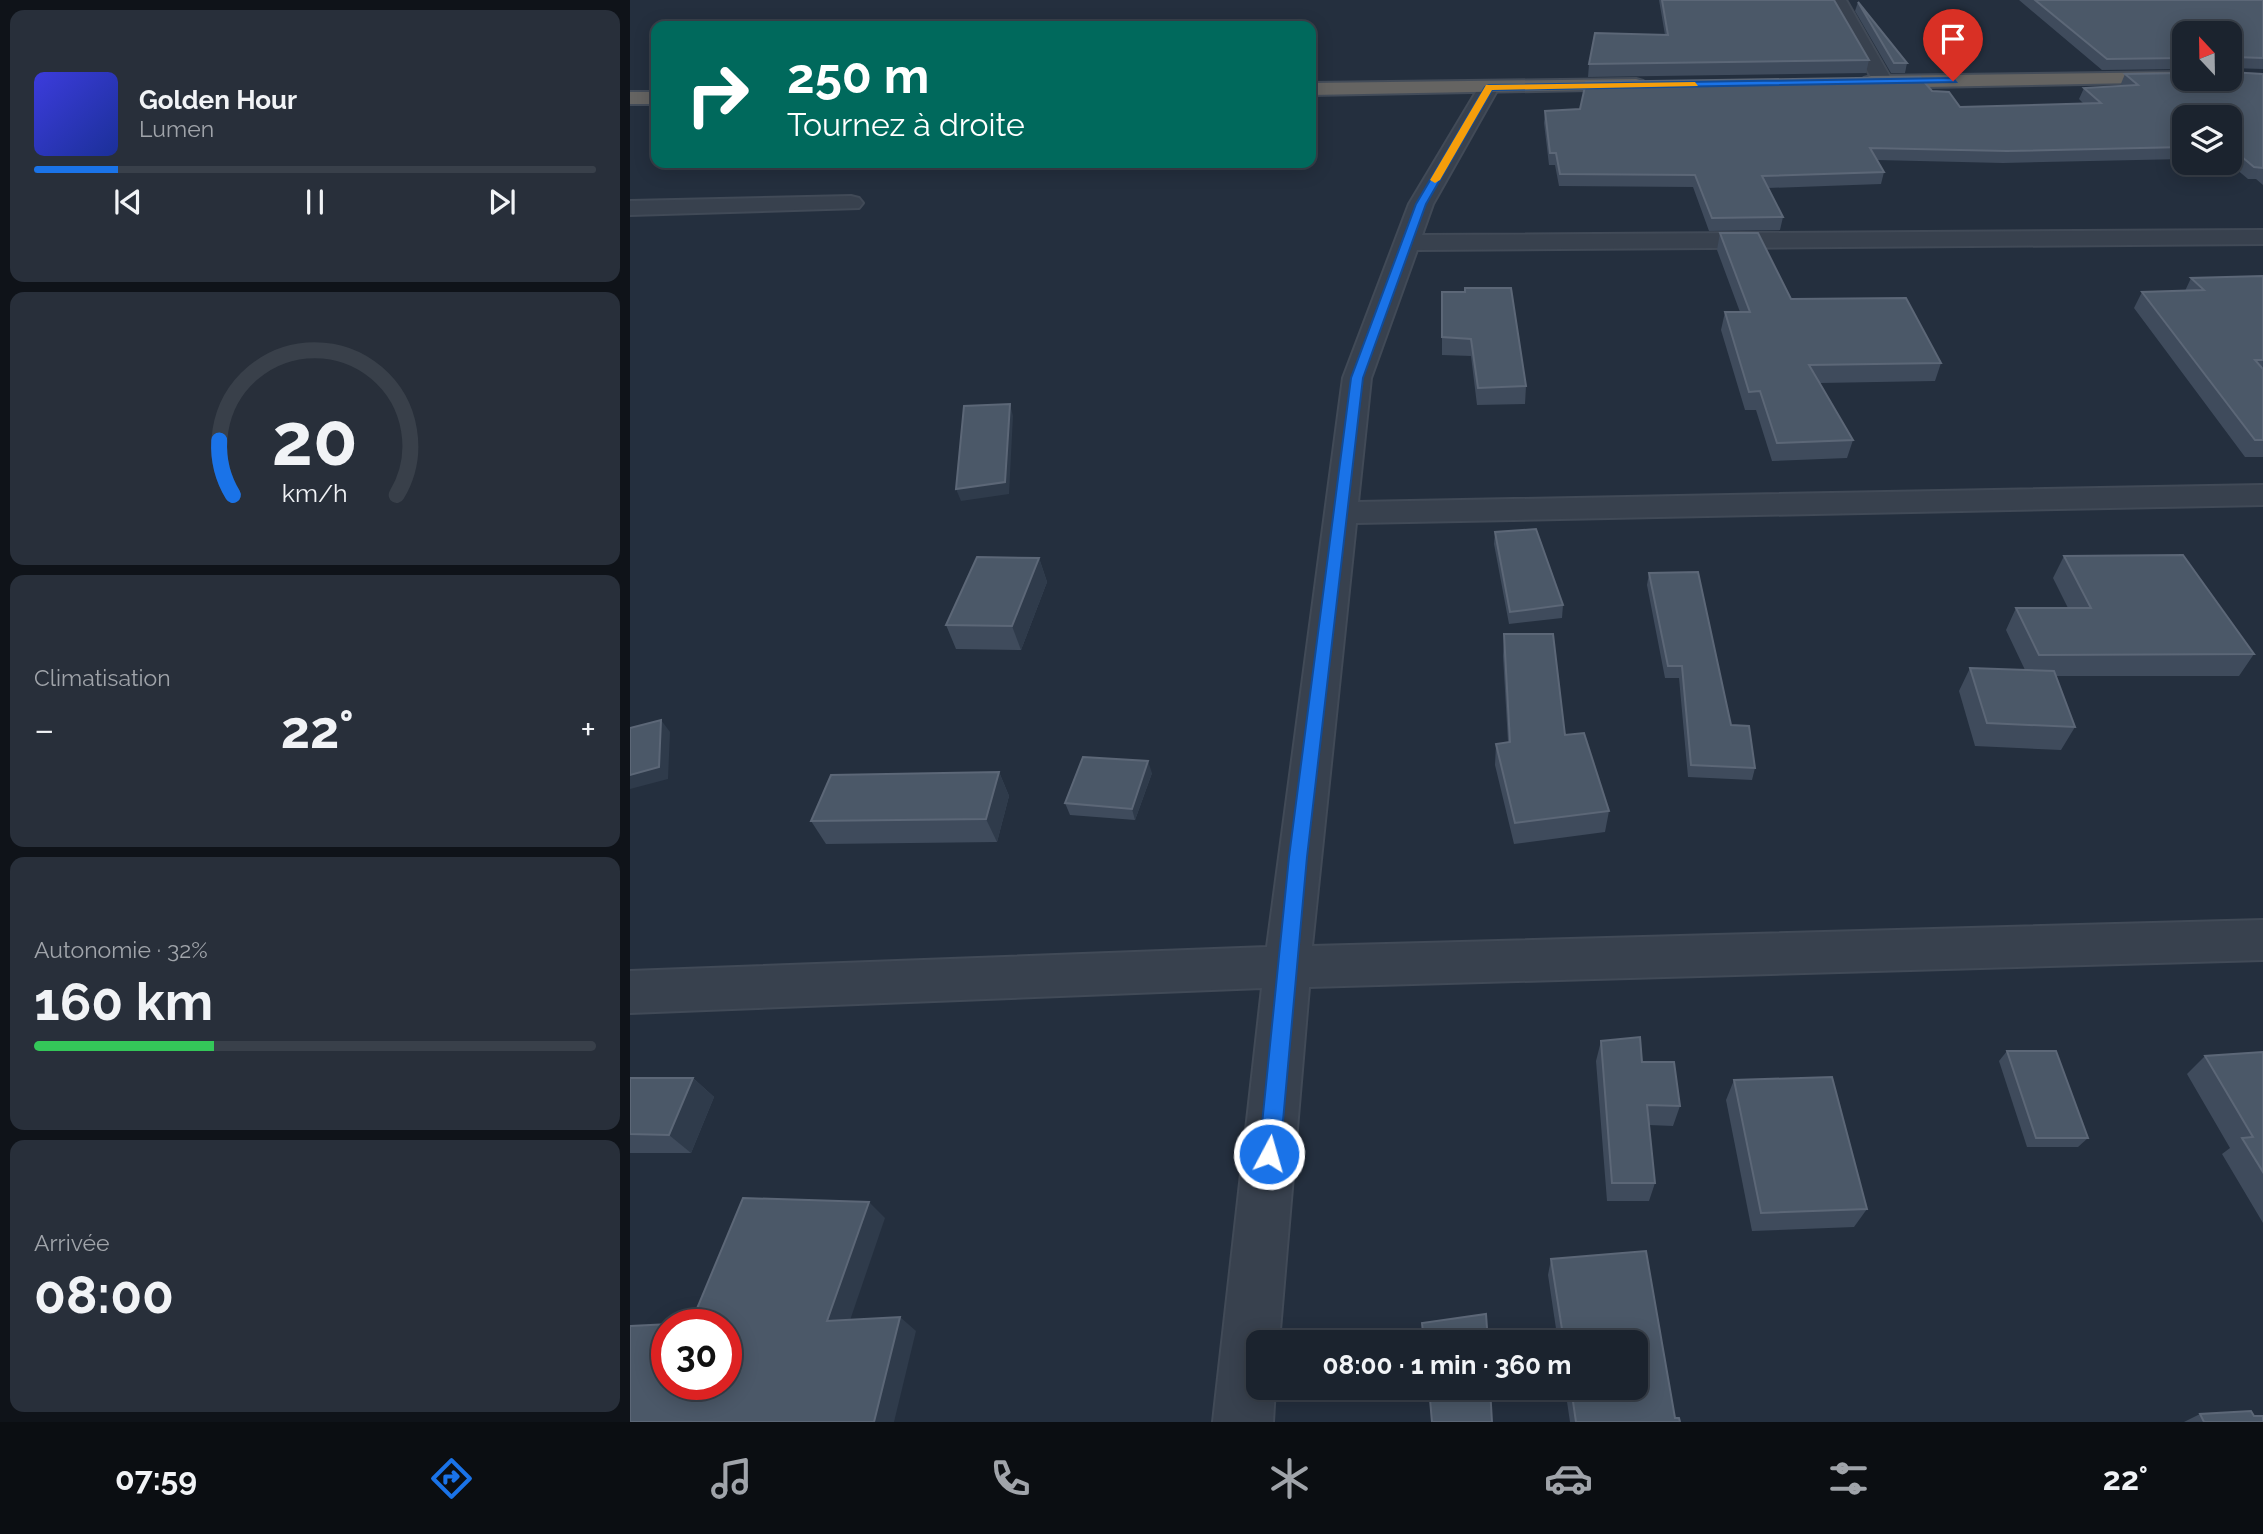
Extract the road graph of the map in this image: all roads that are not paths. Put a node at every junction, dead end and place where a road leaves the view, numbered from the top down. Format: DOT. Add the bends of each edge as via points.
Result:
graph roads {
  1 [pos="1837,0"];
  2 [pos="2172,78"];
  3 [pos="1856,82"];
  4 [pos="1883,82"];
  5 [pos="1652,85"];
  6 [pos="1489,87"];
  7 [pos="1316,89"];
  8 [pos="630,98"];
  9 [pos="651,98"];
  10 [pos="851,203"];
  11 [pos="630,208"];
  12 [pos="2263,237"];
  13 [pos="1406,243"];
  14 [pos="2263,495"];
  15 [pos="1341,513"];
  16 [pos="2263,940"];
  17 [pos="1288,967"];
  18 [pos="630,992"];
  19 [pos="1243,1422"];
  1 -- 4 [label="street"];
  2 -- 4 [label="highway"];
  3 -- 4 [label="highway"];
  5 -- 6 [label="highway"];
  6 -- 7 [label="highway"];
  6 -- 13 [label="street" via="1421,204"];
  8 -- 9 [label="highway"];
  10 -- 11 [label="street"];
  12 -- 13 [label="street"];
  13 -- 15 [label="street" via="1357,378"];
  14 -- 15 [label="street"];
  15 -- 17 [label="street"];
  16 -- 17 [label="street"];
  17 -- 18 [label="street"];
  17 -- 19 [label="street"];
}
